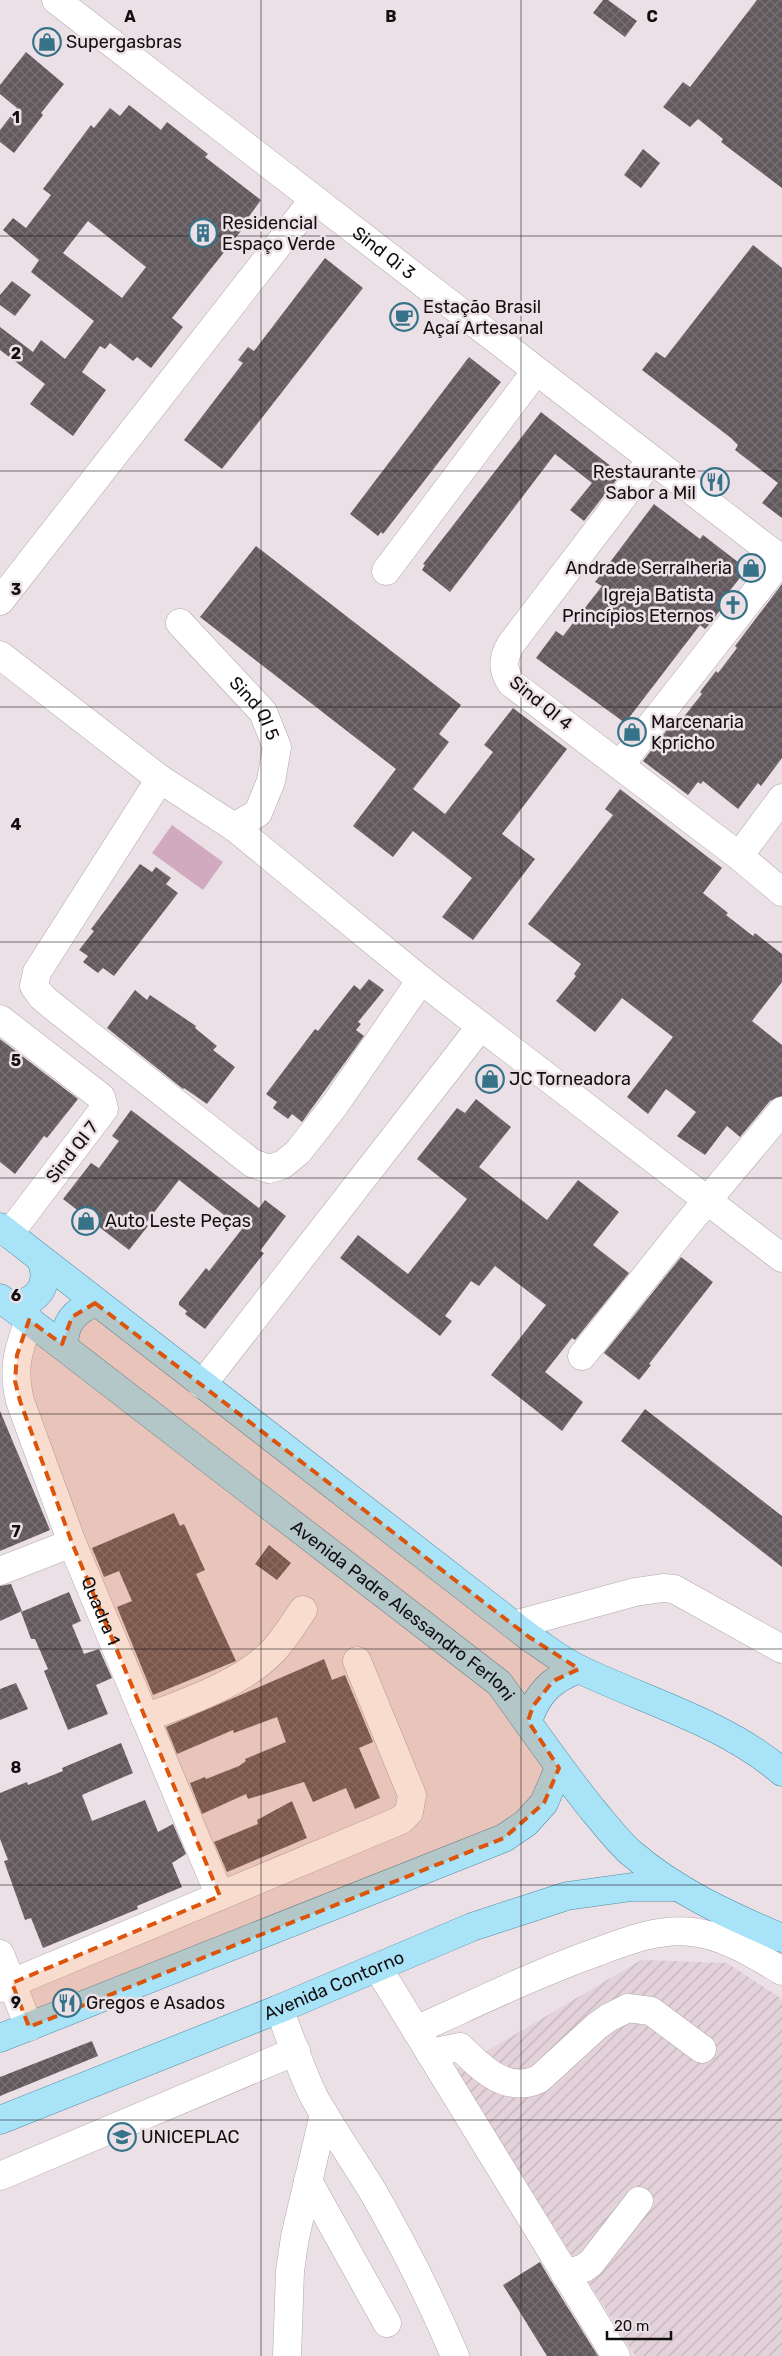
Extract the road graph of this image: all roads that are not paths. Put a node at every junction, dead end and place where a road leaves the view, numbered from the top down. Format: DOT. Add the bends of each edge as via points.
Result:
graph roads {
  1 [pos="56,0"];
  2 [pos="314,199"];
  3 [pos="536,372"];
  4 [pos="651,460"];
  5 [pos="782,560"];
  6 [pos="386,572"];
  7 [pos="0,601"];
  8 [pos="180,623"];
  9 [pos="0,655"];
  10 [pos="620,765"];
  11 [pos="160,779"];
  12 [pos="782,798"];
  13 [pos="234,828"];
  14 [pos="739,856"];
  15 [pos="782,892"];
  16 [pos="421,980"];
  17 [pos="0,1019"];
  18 [pos="481,1026"];
  19 [pos="782,1111"];
  20 [pos="773,1139"];
  21 [pos="708,1201"];
  22 [pos="4,1231"];
  23 [pos="782,1258"];
  24 [pos="41,1260"];
  25 [pos="4,1300"];
  26 [pos="96,1303"];
  27 [pos="17,1336"];
  28 [pos="64,1346"];
  29 [pos="582,1356"];
  30 [pos="202,1385"];
  31 [pos="72,1543"];
  32 [pos="0,1571"];
  33 [pos="303,1610"];
  34 [pos="514,1625"];
  35 [pos="782,1649"];
  36 [pos="357,1661"];
  37 [pos="579,1669"];
  38 [pos="145,1718"];
  39 [pos="528,1721"];
  40 [pos="777,1764"];
  41 [pos="559,1768"];
  42 [pos="676,1887"];
  43 [pos="220,1896"];
  44 [pos="782,1938"];
  45 [pos="0,1954"];
  46 [pos="378,1968"];
  47 [pos="782,1971"];
  48 [pos="6,1986"];
  49 [pos="279,2009"];
  50 [pos="441,2019"];
  51 [pos="29,2027"];
  52 [pos="416,2030"];
  53 [pos="0,2038"];
  54 [pos="460,2047"];
  55 [pos="702,2049"];
  56 [pos="296,2051"];
  57 [pos="430,2053"];
  58 [pos="324,2114"];
  59 [pos="0,2120"];
  60 [pos="0,2176"];
  61 [pos="308,2181"];
  62 [pos="639,2201"];
  63 [pos="566,2274"];
  64 [pos="388,2323"];
  65 [pos="287,2356"];
  66 [pos="456,2356"];
  67 [pos="616,2356"];
  1 -- 2 [label="street, Sind Qi 3"];
  2 -- 3 [label="street, Sind Qi 3"];
  2 -- 7 [label="street"];
  3 -- 4 [label="street, Sind Qi 3"];
  3 -- 6 [label="street"];
  4 -- 5 [label="street, Sind Qi 3"];
  4 -- 10 [label="street, Sind QI 4" via="511,644 503,661 504,672 511,683"];
  5 -- 10 [label="street"];
  8 -- 13 [label="street, Sind QI 5" via="262,712 277,747 271,781 258,813"];
  9 -- 11 [label="street"];
  10 -- 14 [label="street, Sind QI 4"];
  11 -- 13 [label="street"];
  11 -- 16 [label="street" via="37,972 34,986 54,1007 252,1163 269,1169 282,1165 298,1152 334,1106"];
  12 -- 14 [label="street"];
  13 -- 16 [label="street"];
  14 -- 15 [label="street, Sind QI 4"];
  16 -- 18 [label="street"];
  17 -- 22 [label="street, Sind QI 7" via="101,1097 104,1109"];
  18 -- 21 [label="street"];
  18 -- 30 [label="street"];
  19 -- 20 [label="street"];
  20 -- 21 [label="street"];
  21 -- 23 [label="street"];
  21 -- 29 [label="street"];
  22 -- 24 [label="main road"];
  24 -- 25 [label="main road" via="45,1281 39,1291 28,1302 18,1305"];
  24 -- 26 [label="main road"];
  25 -- 27 [label="main road, Avenida Padre Alessandro Ferloni"];
  26 -- 28 [label="main road" via="72,1317 66,1327"];
  26 -- 30 [label="main road"];
  27 -- 28 [label="main road, Avenida Padre Alessandro Ferloni"];
  27 -- 31 [label="street, Quadra 1" via="15,1381 20,1401"];
  28 -- 39 [label="main road, Avenida Padre Alessandro Ferloni" via="499,1683"];
  30 -- 34 [label="main road"];
  31 -- 32 [label="street"];
  31 -- 38 [label="street, Quadra 1"];
  33 -- 38 [label="street" via="273,1651 238,1678 202,1697"];
  34 -- 35 [label="street" via="635,1592 663,1588 674,1589"];
  34 -- 37 [label="main road"];
  36 -- 43 [label="street" via="412,1795 410,1812 387,1827"];
  37 -- 39 [label="main road" via="553,1681 540,1694"];
  37 -- 40 [label="main road" via="699,1722"];
  38 -- 43 [label="street, Quadra 1"];
  39 -- 41 [label="main road, Avenida Padre Alessandro Ferloni"];
  41 -- 42 [label="main road, Avenida Padre Alessandro Ferloni" via="625,1846"];
  41 -- 51 [label="main road" via="544,1803 504,1838"];
  42 -- 44 [label="main road, Avenida Padre Alessandro Ferloni" via="719,1911"];
  42 -- 46 [label="main road, Avenida Contorno" via="632,1887 567,1896 472,1927"];
  43 -- 48 [label="street"];
  45 -- 48 [label="street"];
  46 -- 49 [label="main road, Avenida Contorno"];
  46 -- 52 [label="street"];
  47 -- 50 [label="street" via="715,1937 692,1932 664,1932 635,1939 538,1974"];
  48 -- 51 [label="street"];
  49 -- 56 [label="street"];
  49 -- 59 [label="main road, Avenida Contorno"];
  50 -- 52 [label="street"];
  50 -- 54 [label="street"];
  51 -- 53 [label="main road"];
  52 -- 57 [label="street"];
  54 -- 55 [label="street" via="493,2076 508,2083 531,2083 540,2079 608,2018 628,2008 638,2008 651,2011"];
  54 -- 57 [label="street"];
  56 -- 58 [label="street"];
  56 -- 60 [label="street"];
  57 -- 63 [label="street"];
  58 -- 61 [label="street"];
  58 -- 66 [label="street" via="371,2189 433,2304"];
  61 -- 64 [label="street"];
  61 -- 65 [label="street" via="294,2237"];
  62 -- 63 [label="street" via="591,2263"];
  63 -- 67 [label="street"];
}
